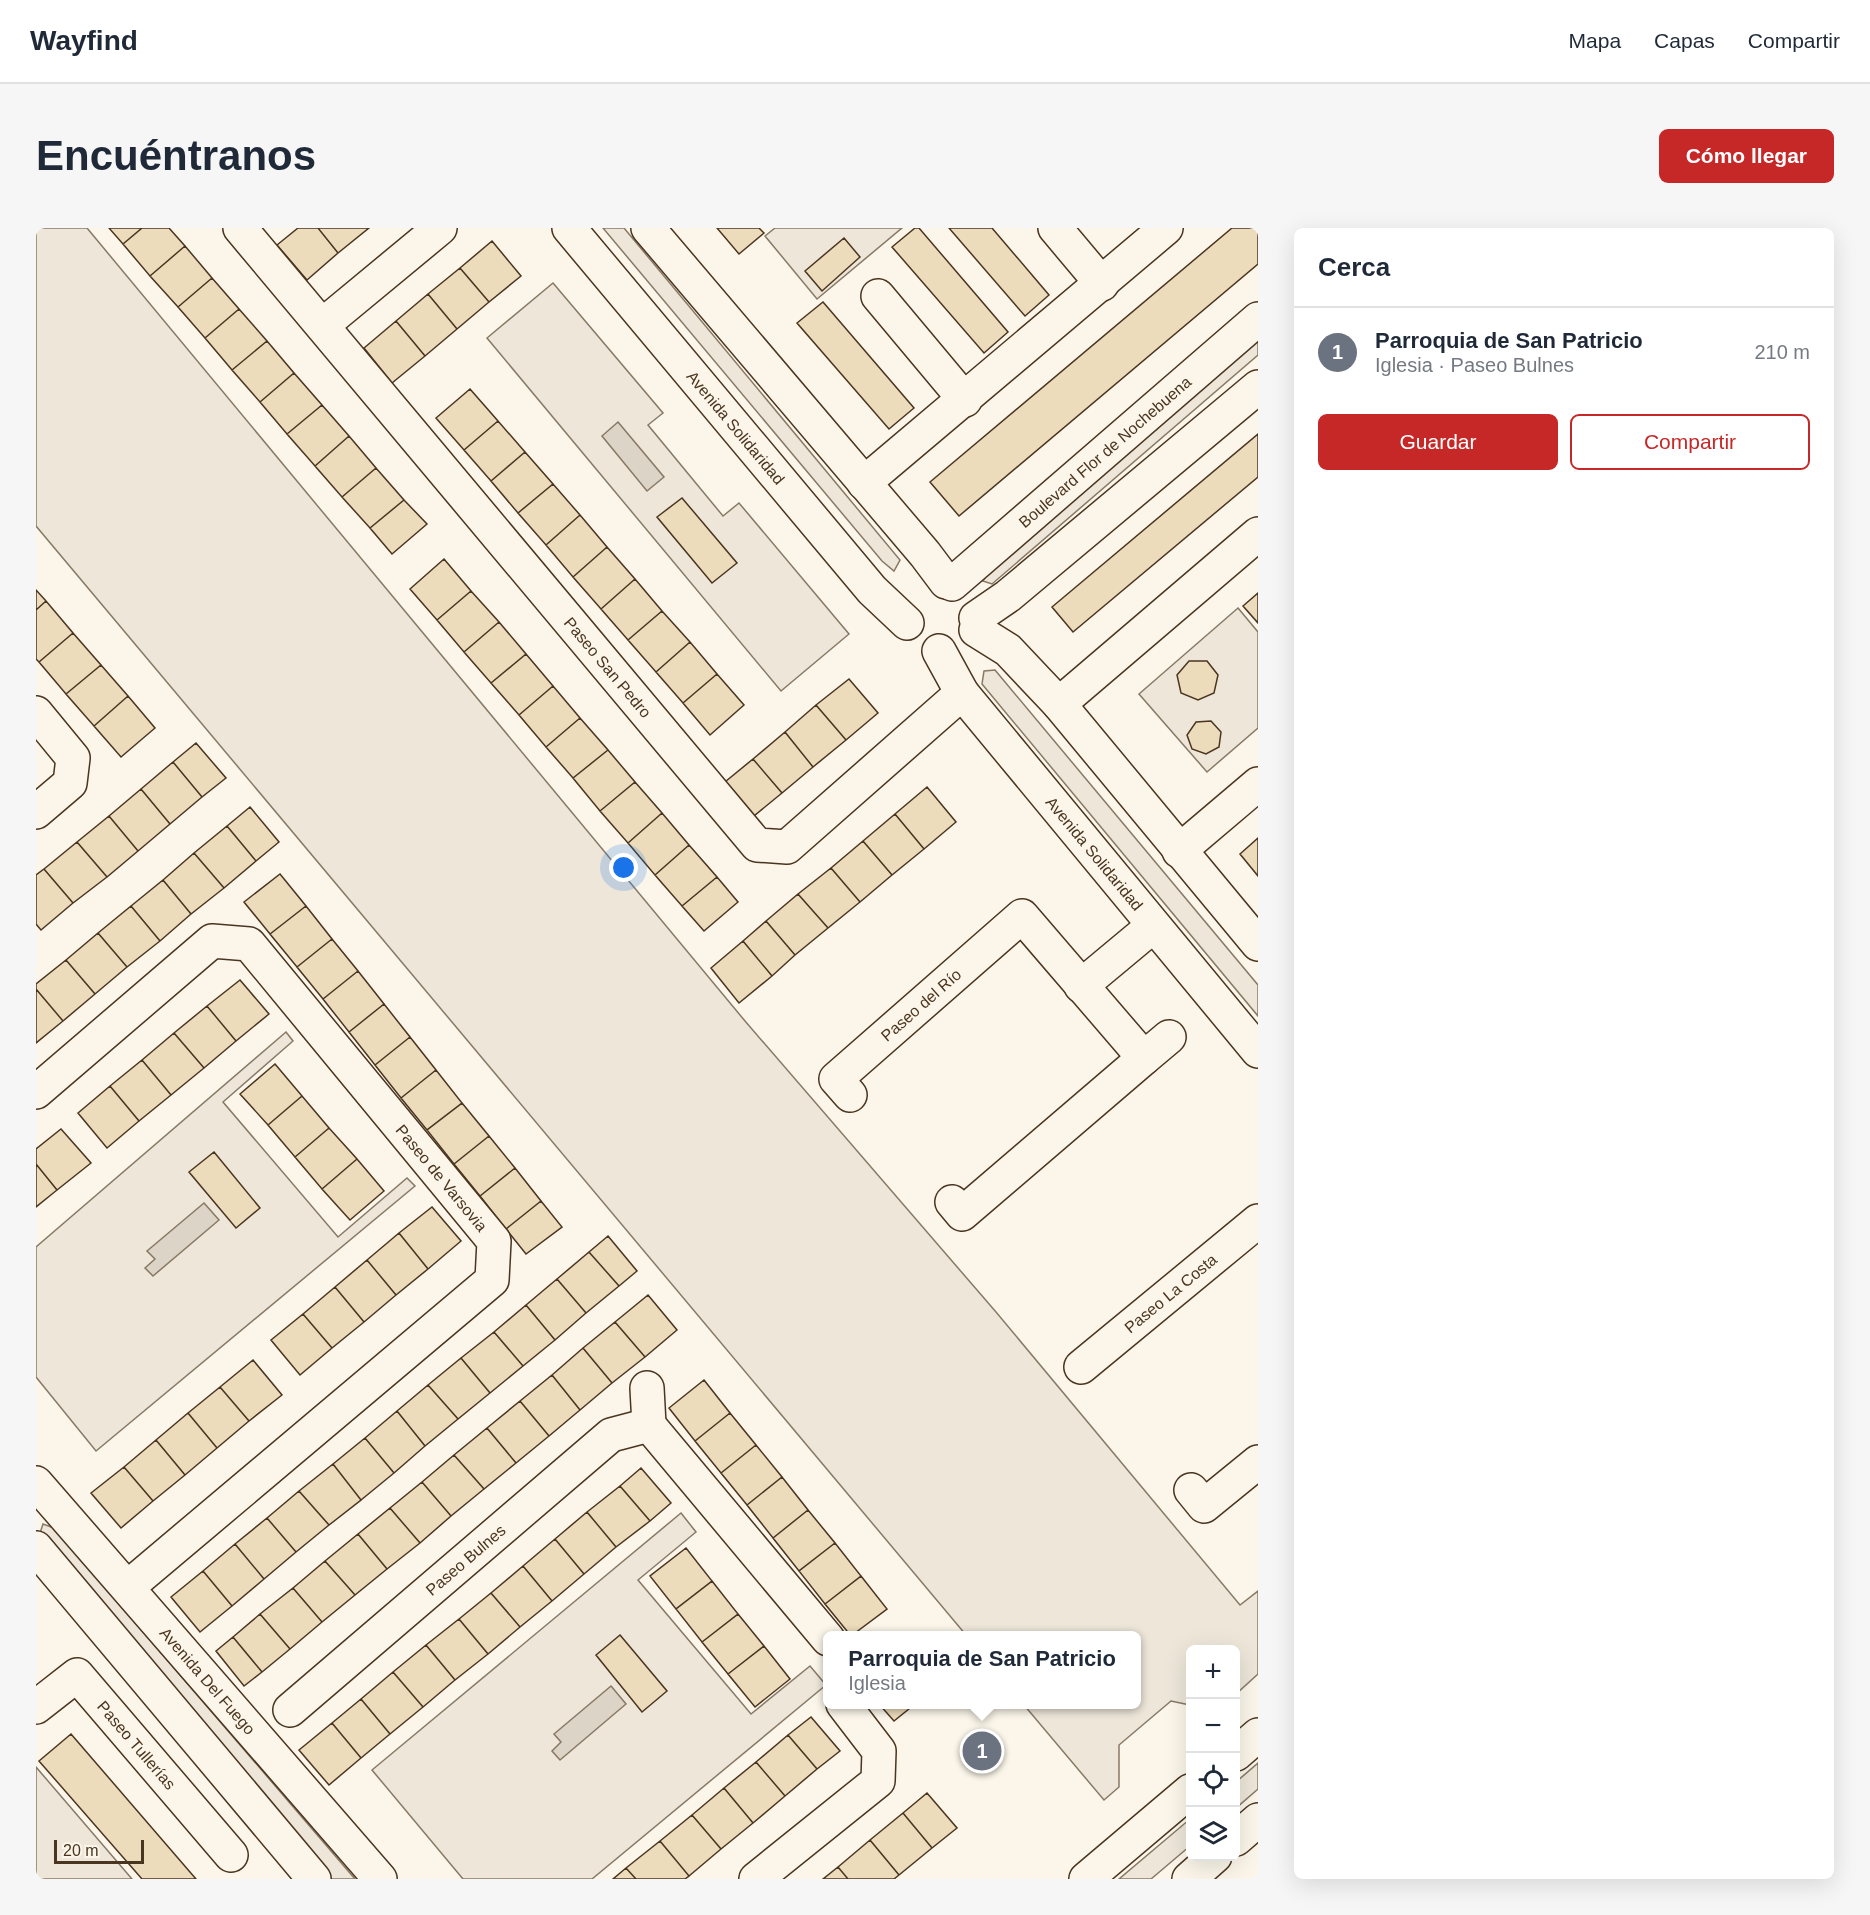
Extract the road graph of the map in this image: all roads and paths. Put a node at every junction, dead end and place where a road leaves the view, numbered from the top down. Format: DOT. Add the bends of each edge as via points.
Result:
graph roads {
  1 [pos="240,228"];
  2 [pos="440,228"];
  3 [pos="569,228"];
  4 [pos="648,228"];
  5 [pos="1055,228"];
  6 [pos="1166,228"];
  7 [pos="1102,284"];
  8 [pos="878,296"];
  9 [pos="1258,320"];
  10 [pos="324,324"];
  11 [pos="1258,387"];
  12 [pos="964,400"];
  13 [pos="864,483"];
  14 [pos="1258,534"];
  15 [pos="949,583"];
  16 [pos="907,622"];
  17 [pos="976,624"];
  18 [pos="939,651"];
  19 [pos="962,693"];
  20 [pos="1059,704"];
  21 [pos="36,713"];
  22 [pos="1258,784"];
  23 [pos="36,812"];
  24 [pos="1179,850"];
  25 [pos="1153,926"];
  26 [pos="1258,944"];
  27 [pos="1081,986"];
  28 [pos="1169,1037"];
  29 [pos="1258,1051"];
  30 [pos="1144,1058"];
  31 [pos="36,1092"];
  32 [pos="850,1095"];
  33 [pos="952,1202"];
  34 [pos="1258,1221"];
  35 [pos="1081,1366"];
  36 [pos="647,1388"];
  37 [pos="649,1425"];
  38 [pos="1258,1462"];
  39 [pos="36,1483"];
  40 [pos="1191,1490"];
  41 [pos="36,1548"];
  42 [pos="138,1580"];
  43 [pos="823,1633"];
  44 [pos="36,1707"];
  45 [pos="847,1709"];
  46 [pos="290,1710"];
  47 [pos="1258,1735"];
  48 [pos="1237,1753"];
  49 [pos="1186,1795"];
  50 [pos="1258,1820"];
  51 [pos="1240,1836"];
  52 [pos="231,1855"];
  53 [pos="1210,1861"];
  54 [pos="314,1879"];
  55 [pos="380,1879"];
  56 [pos="756,1879"];
  57 [pos="1086,1879"];
  58 [pos="1189,1879"];
  1 -- 10 [label="street, Paseo San Pedro"];
  2 -- 10 [label="street"];
  3 -- 16 [label="street, Avenida Solidaridad" via="873,590"];
  4 -- 13 [label="street"];
  5 -- 7 [label="street"];
  6 -- 7 [label="street"];
  7 -- 12 [label="street"];
  8 -- 12 [label="street"];
  9 -- 15 [label="street, Boulevard Flor de Nochebuena"];
  10 -- 19 [label="street, Paseo San Pedro" via="757,845 787,847"];
  11 -- 17 [label="street"];
  12 -- 13 [label="street"];
  13 -- 15 [label="street"];
  14 -- 20 [label="street"];
  15 -- 16 [label="street" via="928,585 919,591 911,600"];
  15 -- 17 [label="street" via="970,597"];
  16 -- 18 [label="street" via="918,643"];
  17 -- 18 [label="street" via="960,646"];
  17 -- 20 [label="street" via="1008,650"];
  18 -- 19 [label="street, Avenida Solidaridad"];
  19 -- 25 [label="street, Avenida Solidaridad"];
  20 -- 24 [label="street"];
  21 -- 23 [label="street" via="73,758 70,783"];
  22 -- 24 [label="street"];
  24 -- 26 [label="street"];
  25 -- 27 [label="street"];
  25 -- 29 [label="street, Avenida Solidaridad"];
  27 -- 30 [label="street, Paseo del Río"];
  27 -- 32 [label="street, Paseo del Río" via="1030,910 836,1079"];
  28 -- 30 [label="street"];
  30 -- 33 [label="street" via="962,1214"];
  31 -- 42 [label="street, Paseo de Varsovia" via="212,941 249,944 494,1241 492,1280"];
  34 -- 35 [label="street, Paseo La Costa"];
  36 -- 37 [label="street"];
  37 -- 43 [label="street"];
  37 -- 46 [label="street, Paseo Bulnes" via="611,1434"];
  38 -- 40 [label="street" via="1204,1506"];
  39 -- 42 [label="street, Avenida Del Fuego"];
  41 -- 54 [label="street"];
  42 -- 55 [label="street, Avenida Del Fuego"];
  44 -- 52 [label="street, Paseo Tullerías" via="77,1675"];
  45 -- 56 [label="street" via="879,1751 878,1781"];
  47 -- 48 [label="street"];
  49 -- 57 [label="street"];
  50 -- 51 [label="street"];
  53 -- 58 [label="street"];
}
